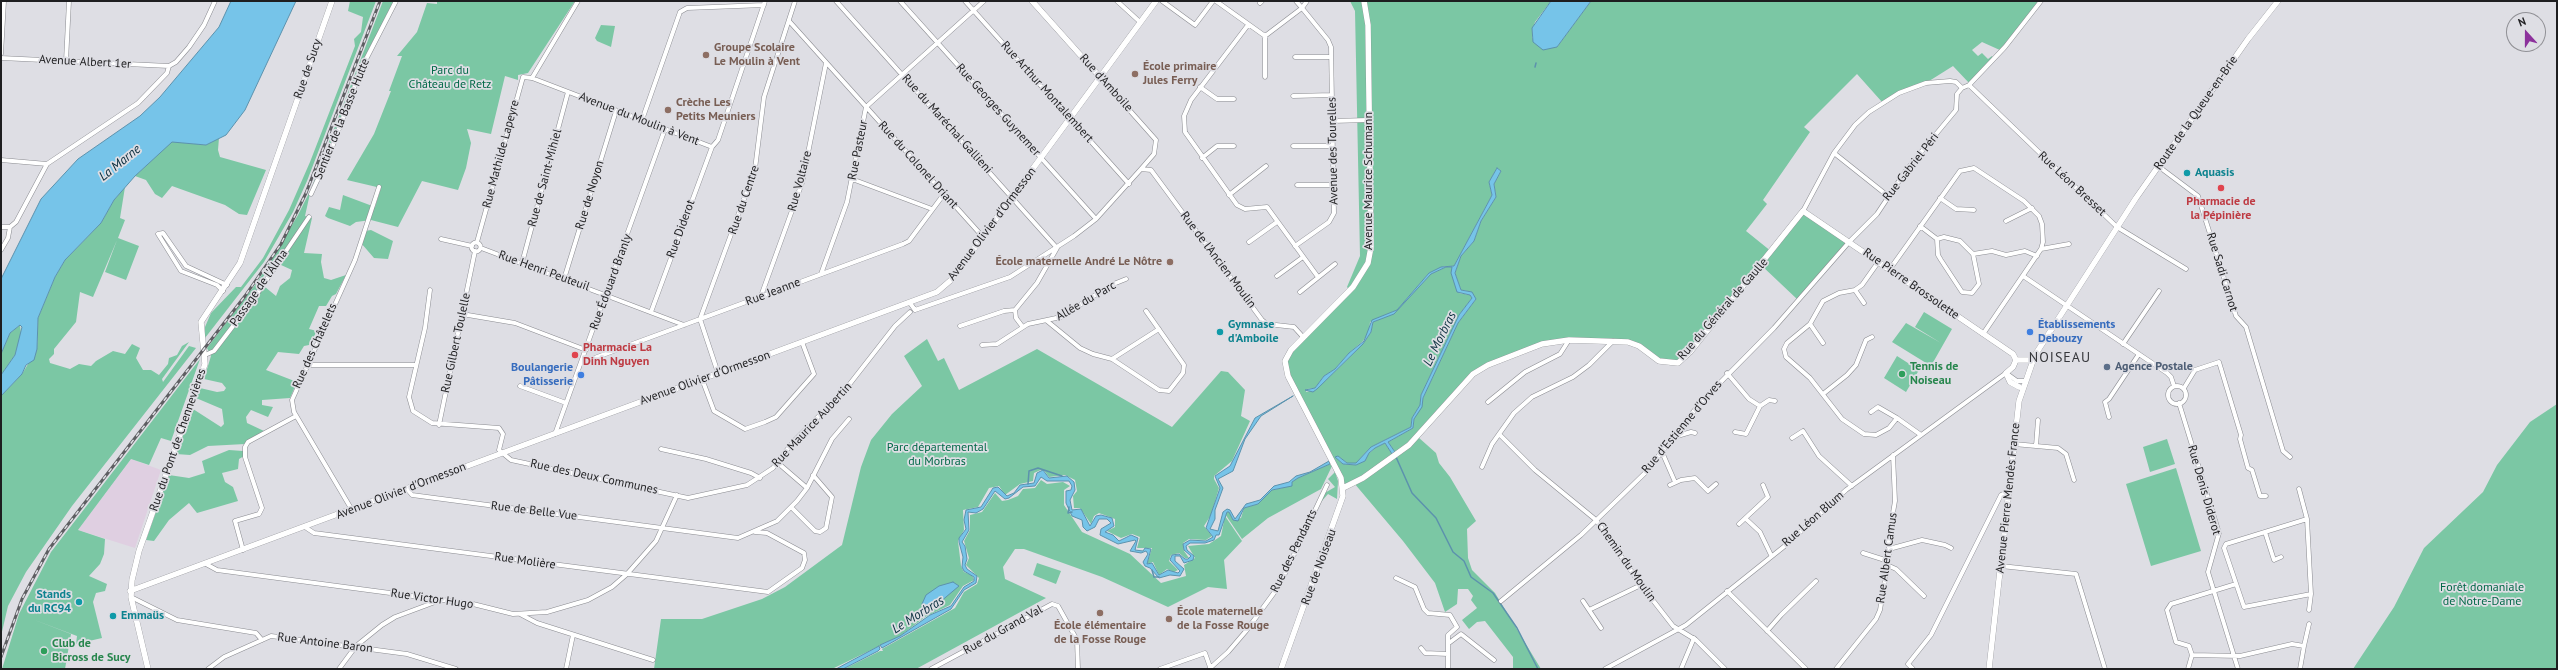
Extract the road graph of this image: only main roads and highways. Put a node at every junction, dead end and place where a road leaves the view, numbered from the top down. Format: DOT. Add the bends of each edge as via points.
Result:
graph roads {
  1 [pos="332,1"];
  2 [pos="1032,1"];
  3 [pos="1156,1"];
  4 [pos="1364,1"];
  5 [pos="2278,1"];
  6 [pos="1100,77"];
  7 [pos="284,137"];
  8 [pos="1803,211"];
  9 [pos="2067,305"];
  10 [pos="2047,334"];
  11 [pos="2016,360"];
  12 [pos="2029,360"];
  13 [pos="2022,384"];
  14 [pos="1327,451"];
  15 [pos="1343,488"];
  16 [pos="131,594"];
  17 [pos="148,669"];
  18 [pos="1281,669"];
  19 [pos="1990,669"];
  1 -- 7 [label="main road, Rue de Sucy"];
  2 -- 6 [label="main road, Rue d'Amboile"];
  3 -- 6 [label="main road, Avenue Olivier d'Ormesson"];
  4 -- 14 [label="main road, Avenue Maurice Schumann" via="1368,26 1368,263 1354,287 1287,356 1286,368"];
  5 -- 9 [label="main road, Route de la Queue-en-Brie" via="2158,166"];
  6 -- 16 [label="main road, Avenue Olivier d'Ormesson" via="945,287 910,303 501,453"];
  7 -- 16 [label="main road, Rue du Pont de Chennevières" via="240,263 201,322 205,364 139,551"];
  8 -- 11 [label="main road, Rue Pierre Brossolette" via="2013,354"];
  8 -- 15 [label="main road, Rue du Général de Gaulle" via="1681,360 1665,363 1628,342 1569,340 1542,344 1480,369 1409,445 1363,478"];
  9 -- 10 [label="main road, Avenue Pierre Mendès France"];
  10 -- 12 [label="main road, Avenue Pierre Mendès France" via="2042,337"];
  10 -- 13 [label="main road, Avenue Pierre Mendès France"];
  11 -- 12 [label="main road"];
  11 -- 13 [label="main road, Rue Léon Blum" via="2013,367 2006,372 2010,382"];
  12 -- 13 [label="main road, Avenue Pierre Mendès France"];
  13 -- 19 [label="main road, Avenue Pierre Mendès France"];
  14 -- 15 [label="main road, Rue de Noiseau"];
  15 -- 18 [label="main road, Rue de Noiseau" via="1335,524"];
  16 -- 17 [label="main road"];
}
